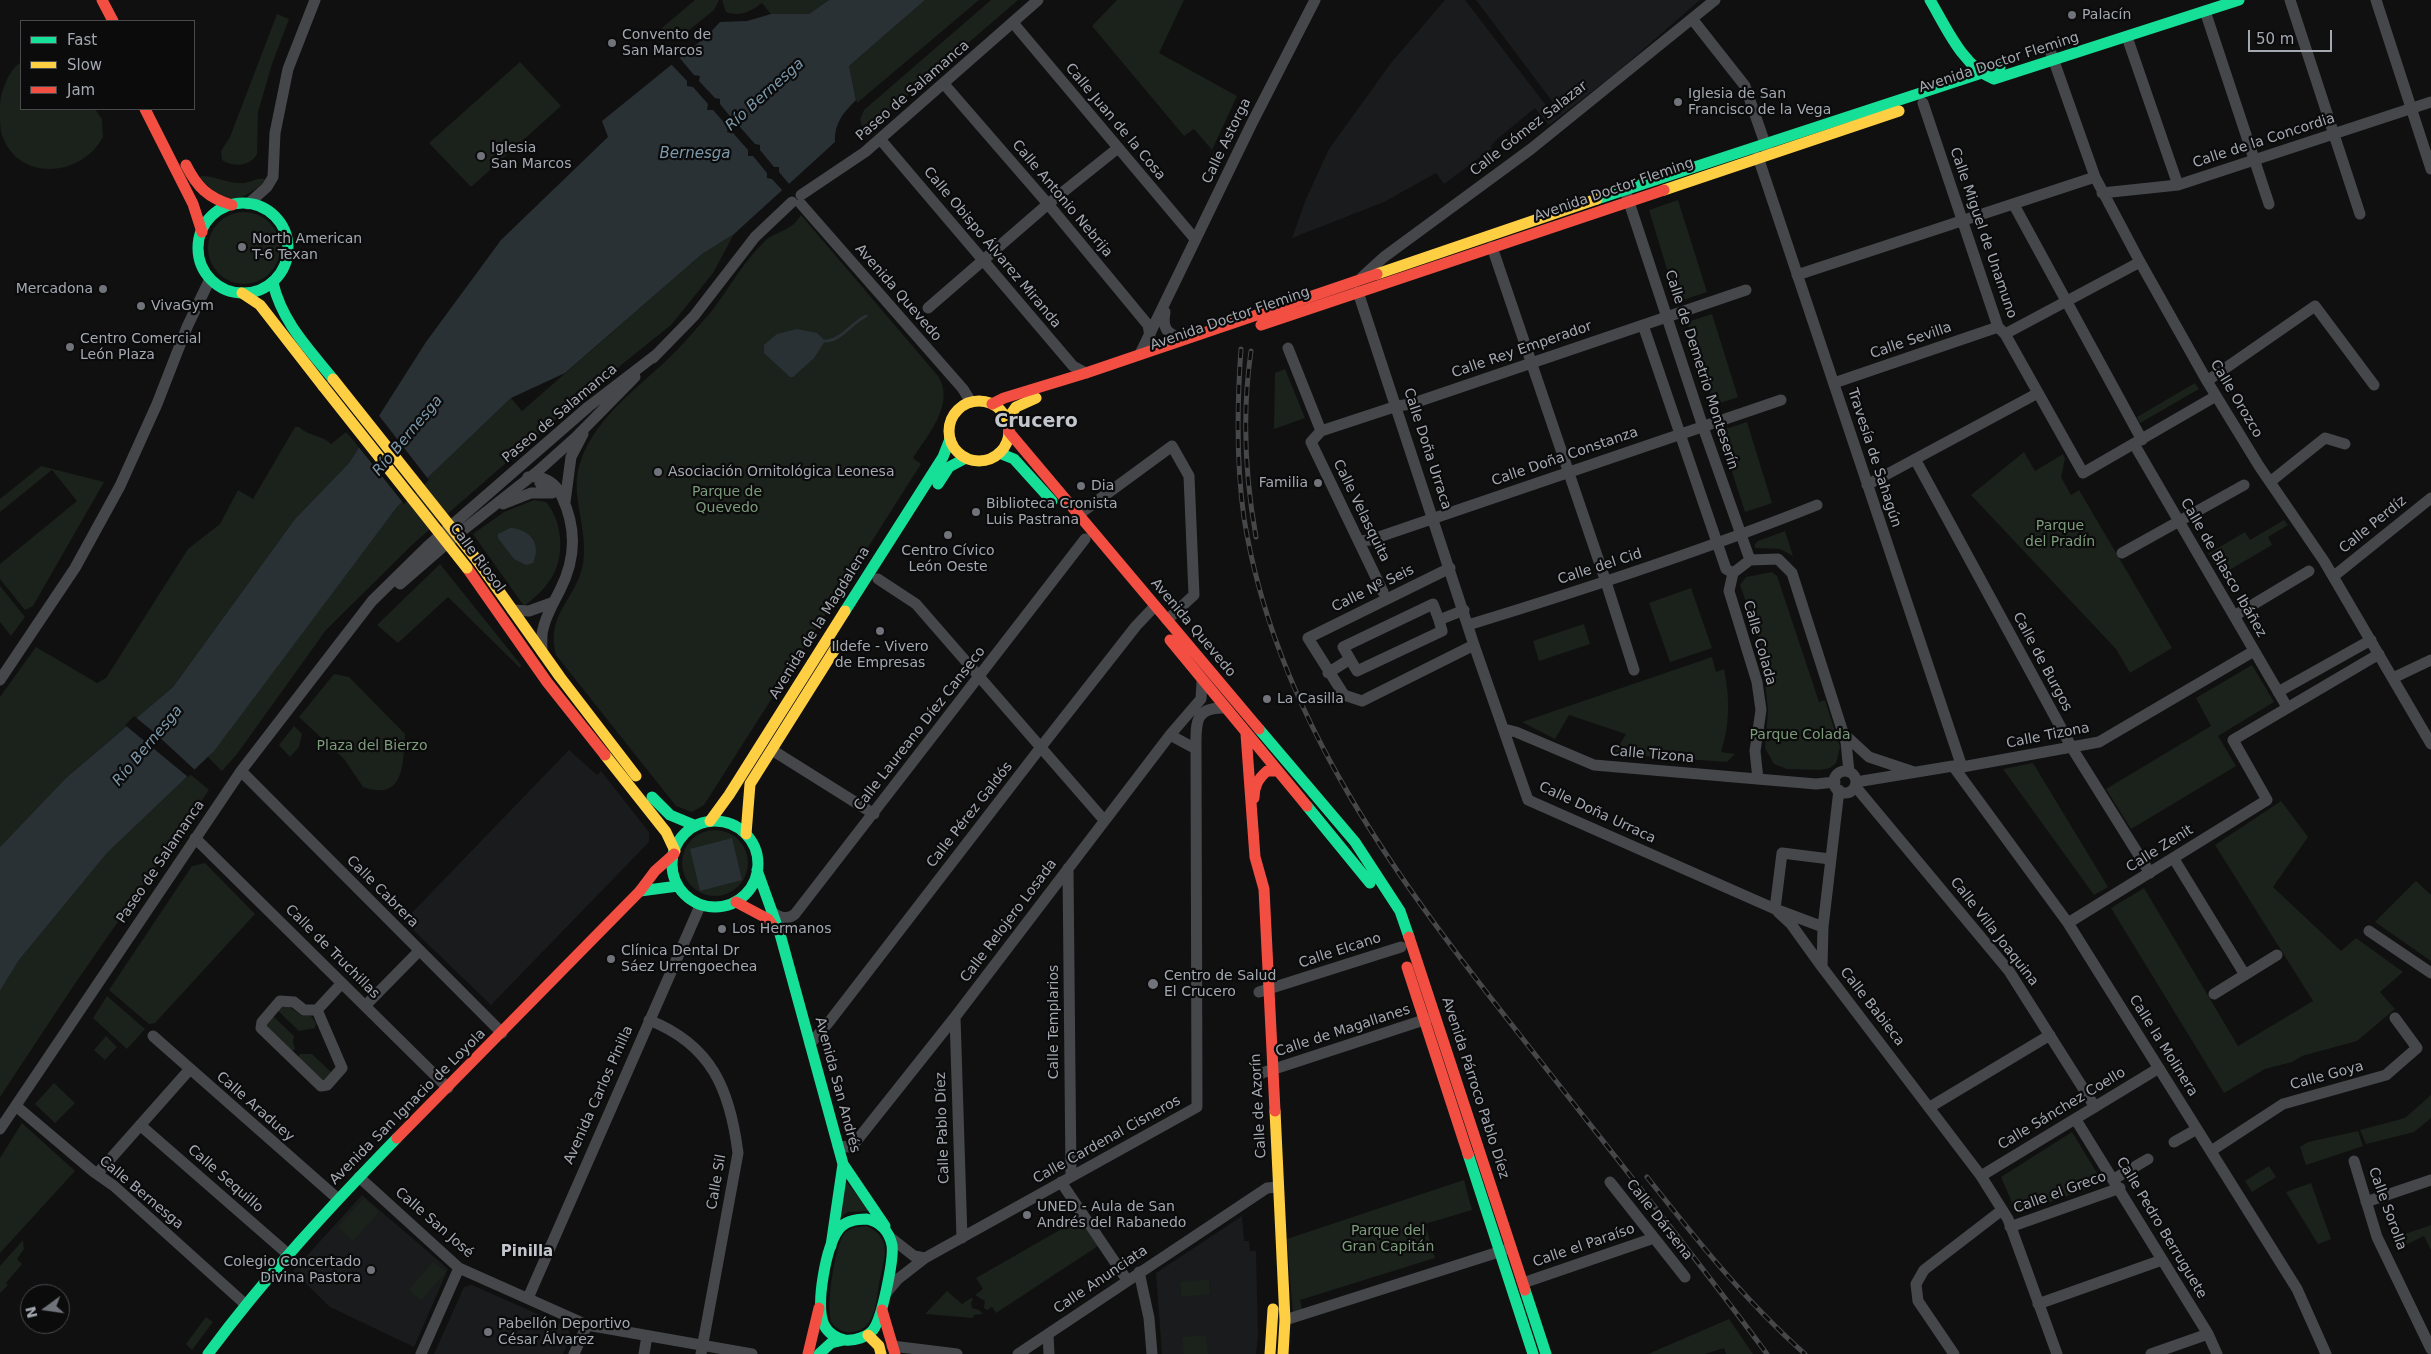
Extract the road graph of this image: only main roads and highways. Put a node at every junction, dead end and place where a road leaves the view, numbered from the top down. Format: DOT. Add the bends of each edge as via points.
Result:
graph roads {
  1 [pos="90,0"];
  2 [pos="102,0"];
  3 [pos="1930,0"];
  4 [pos="2239,0"];
  5 [pos="2204,5"];
  6 [pos="100,20"];
  7 [pos="112,20"];
  8 [pos="1976,51"];
  9 [pos="1965,54"];
  10 [pos="2052,55"];
  11 [pos="1982,72"];
  12 [pos="2000,72"];
  13 [pos="1960,80"];
  14 [pos="146,110"];
  15 [pos="158,110"];
  16 [pos="1764,151"];
  17 [pos="232,205"];
  18 [pos="202,232"];
  19 [pos="273,283"];
  20 [pos="242,293"];
  21 [pos="328,382"];
  22 [pos="992,404"];
  23 [pos="1007,420"];
  24 [pos="1009,432"];
  25 [pos="950,439"];
  26 [pos="999,453"];
  27 [pos="966,458"];
  28 [pos="1152,609"];
  29 [pos="1216,698"];
  30 [pos="1239,706"];
  31 [pos="1262,733"];
  32 [pos="1246,734"];
  33 [pos="1260,750"];
  34 [pos="1278,771"];
  35 [pos="1258,778"];
  36 [pos="1251,807"];
  37 [pos="710,821"];
  38 [pos="694,826"];
  39 [pos="746,834"];
  40 [pos="1355,842"];
  41 [pos="1343,849"];
  42 [pos="675,853"];
  43 [pos="757,870"];
  44 [pos="678,886"];
  45 [pos="640,892"];
  46 [pos="736,902"];
  47 [pos="780,934"];
  48 [pos="1429,1018"];
  49 [pos="842,1164"];
  50 [pos="1273,1188"];
  51 [pos="889,1234"];
  52 [pos="831,1246"];
  53 [pos="820,1304"];
  54 [pos="882,1310"];
  55 [pos="868,1335"];
  56 [pos="844,1340"];
  57 [pos="893,1350"];
  58 [pos="208,1354"];
  59 [pos="808,1354"];
  60 [pos="819,1354"];
  61 [pos="881,1354"];
  62 [pos="1270,1354"];
  63 [pos="1283,1354"];
  64 [pos="1533,1354"];
  65 [pos="1546,1354"];
  1 -- 6 [label="main road"];
  2 -- 7 [label="main road"];
  3 -- 9 [label="main road"];
  4 -- 5 [label="main road, Avenida Doctor Fleming"];
  5 -- 10 [label="main road, Avenida Doctor Fleming"];
  5 -- 10 [label="main road, Avenida Doctor Fleming" via="2127,37"];
  8 -- 12 [label="main road"];
  9 -- 11 [label="main road"];
  9 -- 13 [label="main road" via="1966,65"];
  10 -- 12 [label="main road, Avenida Doctor Fleming"];
  11 -- 12 [label="main road, Avenida Doctor Fleming"];
  11 -- 13 [label="main road, Avenida Doctor Fleming"];
  12 -- 16 [label="main road, Avenida Doctor Fleming" via="1923,103"];
  13 -- 16 [label="main road, Avenida Doctor Fleming"];
  14 -- 18 [label="main road" via="193,204"];
  15 -- 17 [label="main road" via="201,192 211,199"];
  16 -- 22 [label="main road, Avenida Doctor Fleming" via="1625,190"];
  16 -- 23 [label="main road, Avenida Doctor Fleming" via="1628,201 1023,402"];
  17 -- 18 [label="main road" via="219,210"];
  17 -- 19 [label="main road" via="248,204 270,212 285,231 287,258"];
  18 -- 20 [label="main road" via="199,256 210,279"];
  19 -- 20 [label="main road" via="264,289"];
  19 -- 21 [label="main road, Calle Riosol" via="282,313"];
  20 -- 21 [label="main road, Calle Riosol" via="260,305"];
  21 -- 38 [label="main road, Calle Riosol, bridge" via="477,560 542,652 663,811 677,821"];
  21 -- 42 [label="main road, Calle Riosol, bridge" via="467,568 547,682 666,832"];
  22 -- 23 [label="main road"];
  22 -- 25 [label="main road" via="971,402 961,407 953,414"];
  23 -- 24 [label="main road"];
  24 -- 26 [label="main road"];
  24 -- 28 [label="main road, Avenida Quevedo"];
  25 -- 27 [label="main road"];
  25 -- 37 [label="main road, Avenida de la Magdalena" via="933,473"];
  26 -- 27 [label="main road" via="984,460"];
  26 -- 28 [label="main road, Avenida Quevedo" via="1014,459"];
  27 -- 39 [label="main road, Avenida de la Magdalena" via="949,467 750,784"];
  28 -- 29 [label="main road, Avenida Quevedo"];
  28 -- 30 [label="main road, Avenida Quevedo" via="1167,620"];
  29 -- 30 [label="main road" via="1226,697"];
  29 -- 32 [label="main road, Avenida Quevedo"];
  30 -- 31 [label="main road, Avenida Quevedo"];
  31 -- 33 [label="main road, Calle de Azorín"];
  31 -- 40 [label="main road, Avenida Quevedo"];
  32 -- 33 [label="main road, Avenida Quevedo"];
  32 -- 36 [label="main road, Calle de Azorín"];
  33 -- 34 [label="main road, Avenida Quevedo"];
  33 -- 35 [label="main road, Calle de Azorín"];
  34 -- 35 [label="main road" via="1267,771"];
  34 -- 41 [label="main road, Avenida Quevedo"];
  35 -- 36 [label="main road, Calle de Azorín"];
  36 -- 50 [label="main road, Calle de Azorín"];
  37 -- 38 [label="main road"];
  37 -- 39 [label="main road" via="728,823"];
  38 -- 42 [label="main road" via="680,840"];
  39 -- 43 [label="main road" via="755,850"];
  40 -- 48 [label="main road, Avenida Párroco Pablo Díez" via="1400,911"];
  41 -- 48 [label="main road, Avenida Párroco Pablo Díez" via="1377,892 1389,913"];
  42 -- 44 [label="main road" via="674,870"];
  42 -- 45 [label="main road, Avenida San Ignacio de Loyola" via="655,871"];
  43 -- 46 [label="main road" via="747,894"];
  43 -- 47 [label="main road, Avenida San Andrés"];
  44 -- 45 [label="main road"];
  44 -- 46 [label="main road" via="688,899 700,906 724,907"];
  45 -- 58 [label="main road, Avenida San Ignacio de Loyola" via="338,1199 245,1304"];
  46 -- 47 [label="main road, Avenida San Andrés" via="768,919"];
  47 -- 49 [label="main road, Avenida San Andrés"];
  48 -- 64 [label="main road, Avenida Párroco Pablo Díez"];
  48 -- 65 [label="main road, Avenida Párroco Pablo Díez"];
  49 -- 51 [label="main road" via="880,1215"];
  49 -- 52 [label="main road, Avenida San Andrés"];
  50 -- 62 [label="main road, Calle de Azorín" via="1274,1324"];
  50 -- 63 [label="main road, Calle de Azorín" via="1285,1320"];
  51 -- 52 [label="main road" via="874,1220 859,1219 844,1225"];
  51 -- 54 [label="main road" via="892,1254"];
  52 -- 53 [label="main road, Avenida San Andrés"];
  53 -- 56 [label="main road" via="825,1327"];
  53 -- 59 [label="main road"];
  54 -- 55 [label="main road" via="878,1323"];
  54 -- 57 [label="main road"];
  55 -- 56 [label="main road"];
  55 -- 61 [label="main road"];
  56 -- 60 [label="main road" via="831,1343"];
}
